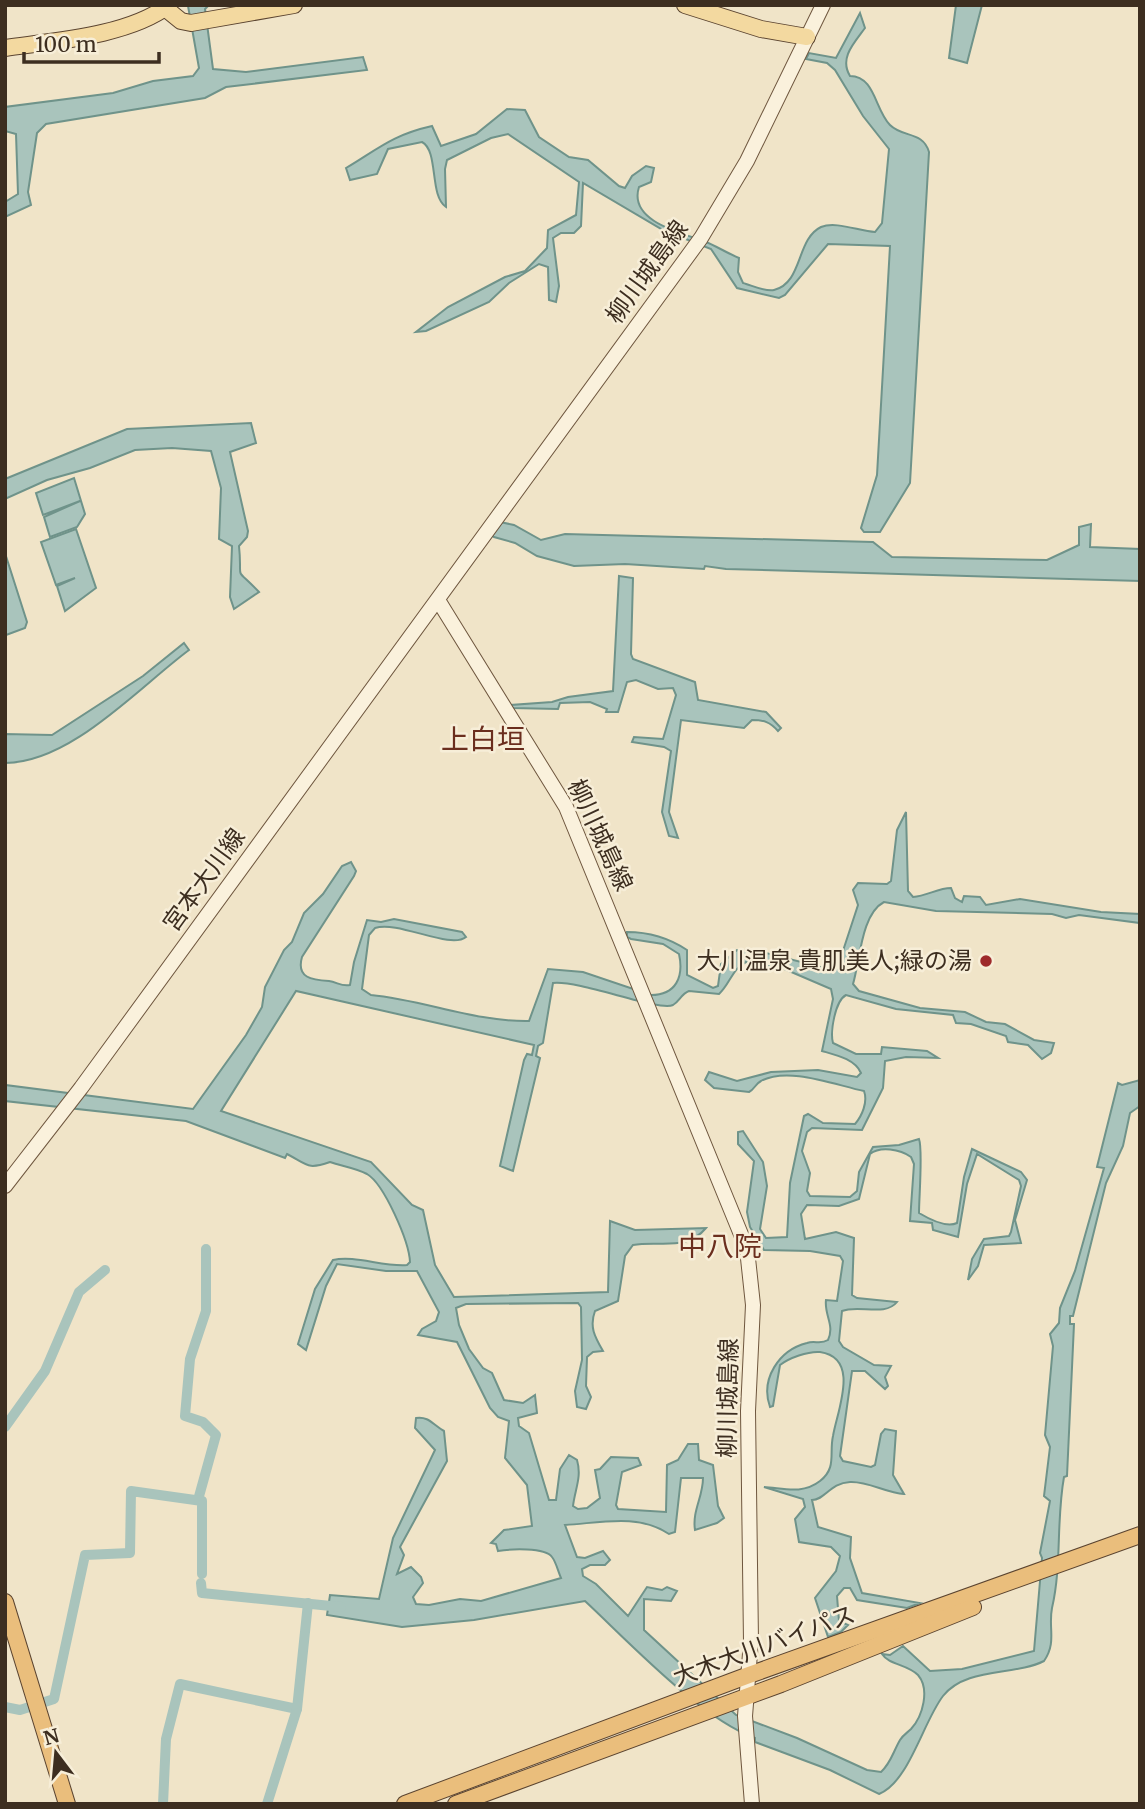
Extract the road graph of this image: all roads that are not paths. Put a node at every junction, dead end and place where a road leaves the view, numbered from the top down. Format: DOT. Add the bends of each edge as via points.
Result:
graph roads {
  1 [pos="293,5"];
  2 [pos="685,5"];
  3 [pos="823,5"];
  4 [pos="167,7"];
  5 [pos="807,37"];
  6 [pos="5,48"];
  7 [pos="438,600"];
  8 [pos="5,1186"];
  9 [pos="1140,1535"];
  10 [pos="1140,1545"];
  11 [pos="1057,1571"];
  12 [pos="5,1602"];
  13 [pos="833,1654"];
  14 [pos="749,1675"];
  15 [pos="747,1696"];
  16 [pos="67,1804"];
  17 [pos="405,1804"];
  18 [pos="456,1804"];
  19 [pos="752,1804"];
  1 -- 4 [label="main road" via="191,23 181,21"];
  2 -- 5 [label="main road" via="761,29"];
  3 -- 5 [label="main road, 柳川城島線"];
  4 -- 6 [label="main road" via="128,25"];
  5 -- 7 [label="main road, 柳川城島線" via="747,161 701,238"];
  7 -- 8 [label="main road, 宮本大川線"];
  7 -- 14 [label="main road, 柳川城島線" via="566,807 747,1250 754,1305 748,1411"];
  9 -- 11 [label="highway, 大木大川バイパス"];
  10 -- 11 [label="highway, 大木大川バイパス"];
  11 -- 13 [label="highway, 大木大川バイパス"];
  12 -- 16 [label="highway"];
  13 -- 14 [label="highway, 大木大川バイパス"];
  13 -- 15 [label="highway, 大木大川バイパス"];
  14 -- 15 [label="main road, 柳川城島線"];
  14 -- 17 [label="highway, 大木大川バイパス"];
  15 -- 18 [label="highway, 大木大川バイパス"];
  15 -- 19 [label="main road, 柳川城島線"];
}
